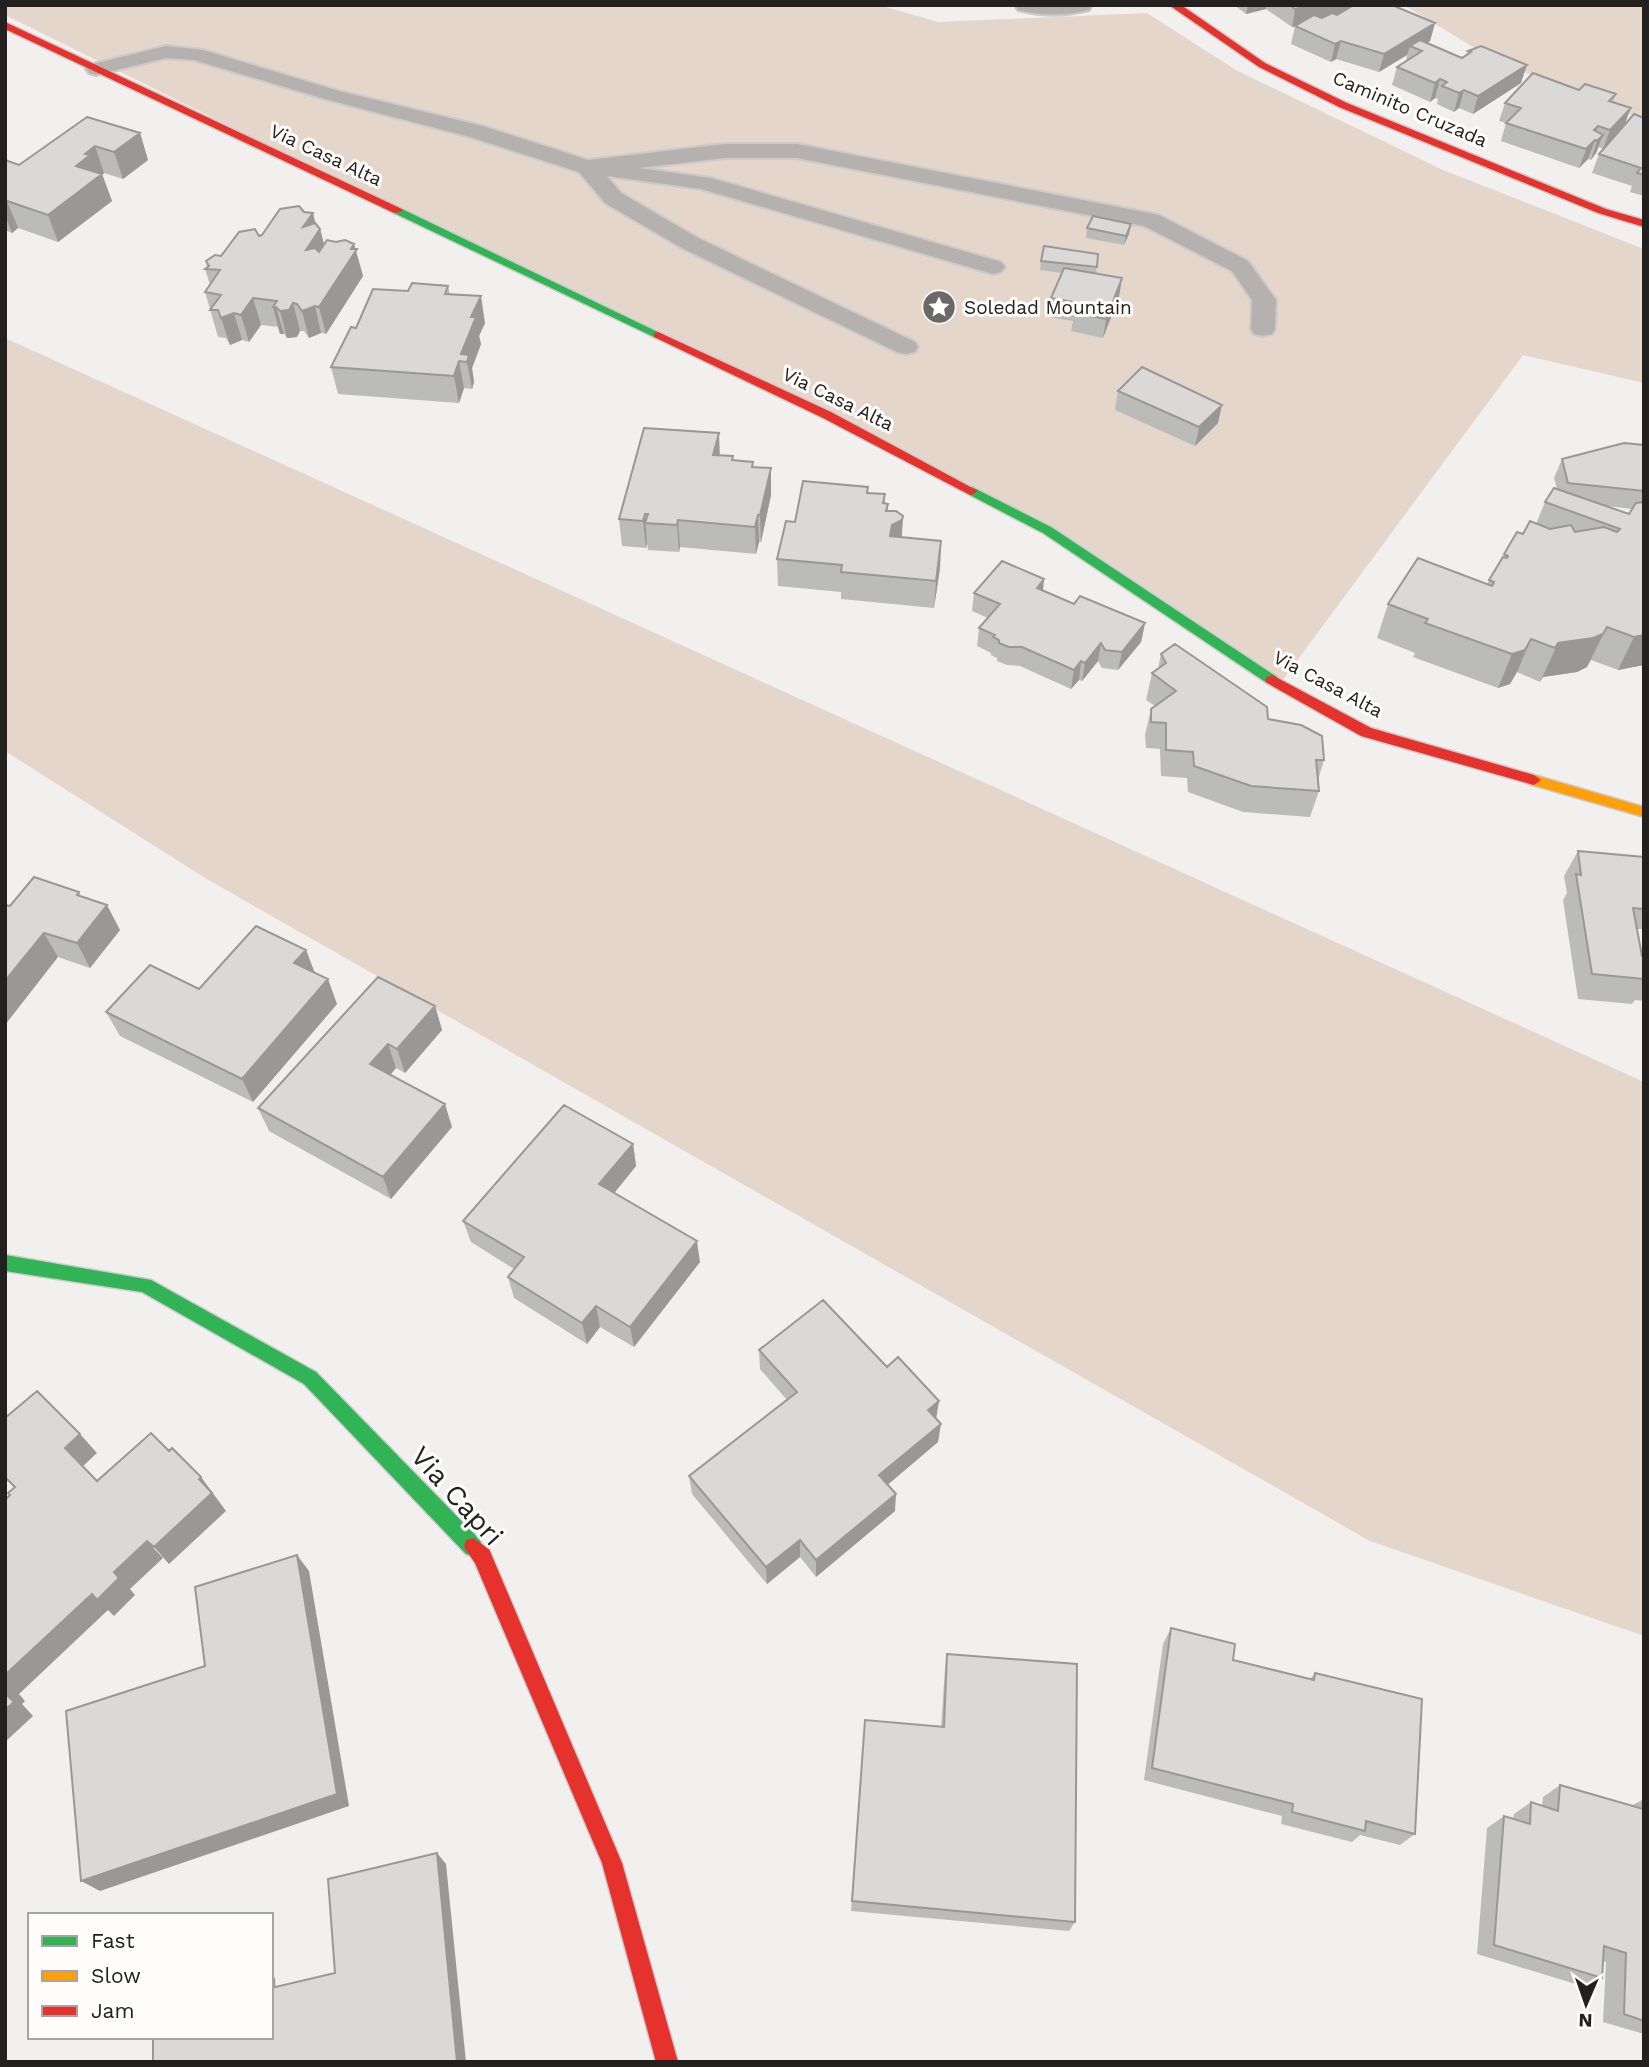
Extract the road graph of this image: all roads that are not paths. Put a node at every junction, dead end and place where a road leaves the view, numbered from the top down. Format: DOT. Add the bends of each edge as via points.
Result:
graph roads {
  1 [pos="1026,5"];
  2 [pos="1081,5"];
  3 [pos="1174,5"];
  4 [pos="5,25"];
  5 [pos="96,69"];
  6 [pos="587,167"];
  7 [pos="1644,224"];
  8 [pos="993,267"];
  9 [pos="1263,329"];
  10 [pos="906,347"];
  11 [pos="1644,812"];
  12 [pos="5,1263"];
  13 [pos="667,2062"];
  1 -- 2 [label="street"];
  3 -- 7 [label="street, Caminito Cruzada" via="1262,65 1343,105"];
  4 -- 5 [label="street, Via Casa Alta"];
  5 -- 6 [label="lane" via="166,52 196,54"];
  5 -- 11 [label="street, Via Casa Alta" via="827,415 1047,530 1279,685 1366,732"];
  6 -- 8 [label="lane" via="703,183"];
  6 -- 9 [label="lane" via="725,151 797,151 1151,220 1240,266 1264,300"];
  6 -- 10 [label="lane" via="613,198 690,243"];
  12 -- 13 [label="street, Via Capri" via="145,1285 310,1378 482,1556 612,1863"];
}
